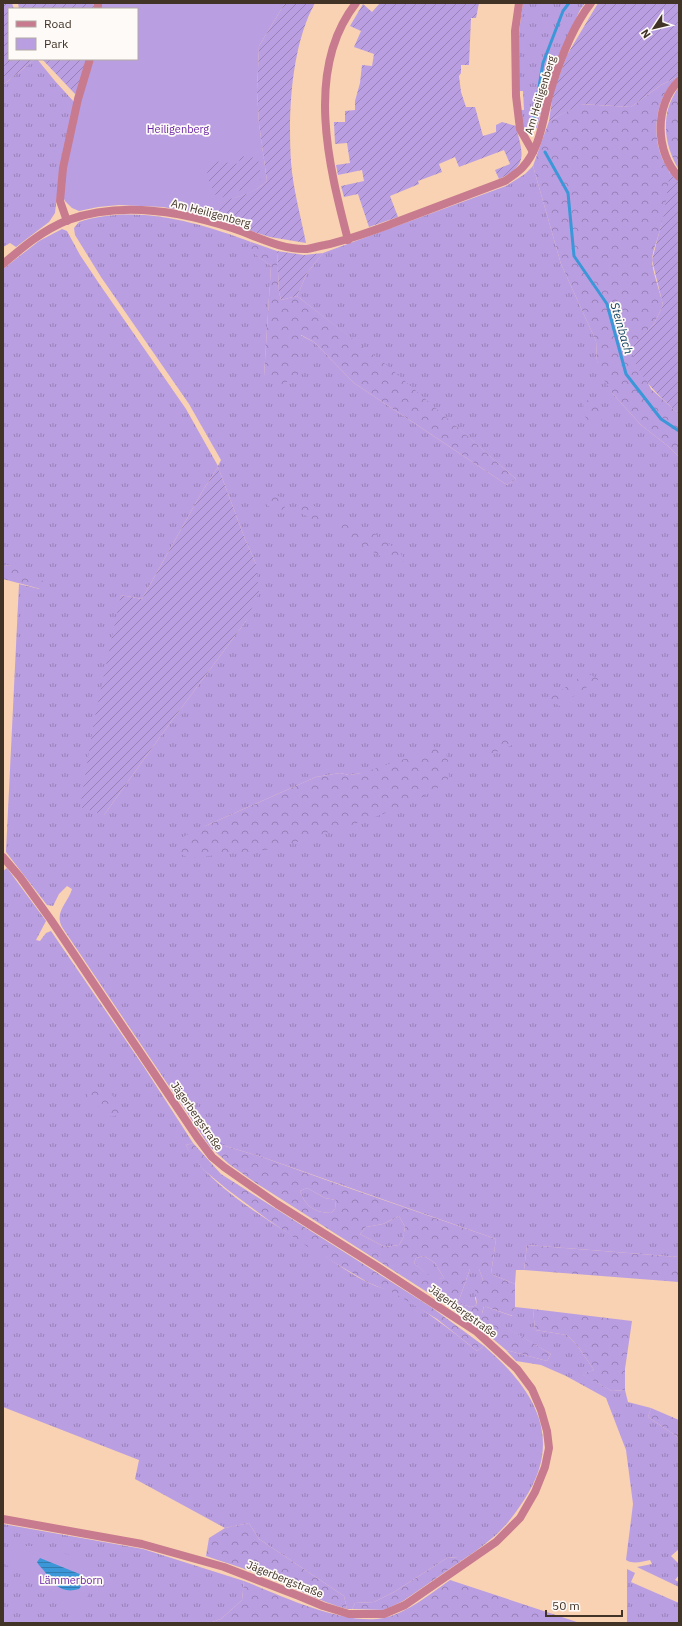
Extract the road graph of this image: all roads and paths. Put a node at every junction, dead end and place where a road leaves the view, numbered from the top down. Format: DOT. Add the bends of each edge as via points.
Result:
graph roads {
  1 [pos="356,3"];
  2 [pos="519,3"];
  3 [pos="591,3"];
  4 [pos="90,60"];
  5 [pos="679,81"];
  6 [pos="533,152"];
  7 [pos="679,177"];
  8 [pos="67,221"];
  9 [pos="348,240"];
  10 [pos="3,264"];
  11 [pos="3,857"];
  12 [pos="3,1519"];
  1 -- 9 [label="street" via="342,22 333,48 325,108 329,159"];
  2 -- 6 [label="street, Am Heiligenberg" via="515,31 516,96 520,128"];
  3 -- 6 [label="street, Am Heiligenberg" via="565,52 551,89"];
  4 -- 8 [label="street" via="63,168 60,201"];
  5 -- 7 [label="street" via="667,96 661,123 666,156"];
  6 -- 9 [label="street, Am Heiligenberg" via="522,168 505,181"];
  8 -- 9 [label="street, Am Heiligenberg" via="92,213 118,210 162,212 224,226 290,247 307,249"];
  8 -- 10 [label="street" via="26,244"];
  11 -- 12 [label="street, Jägerbergstraße" via="51,920 212,1157 277,1204 477,1332 517,1369 532,1389 547,1431 548,1448 538,1486 520,1518 490,1547 405,1605 384,1614 349,1614 224,1567 142,1544"];
}
